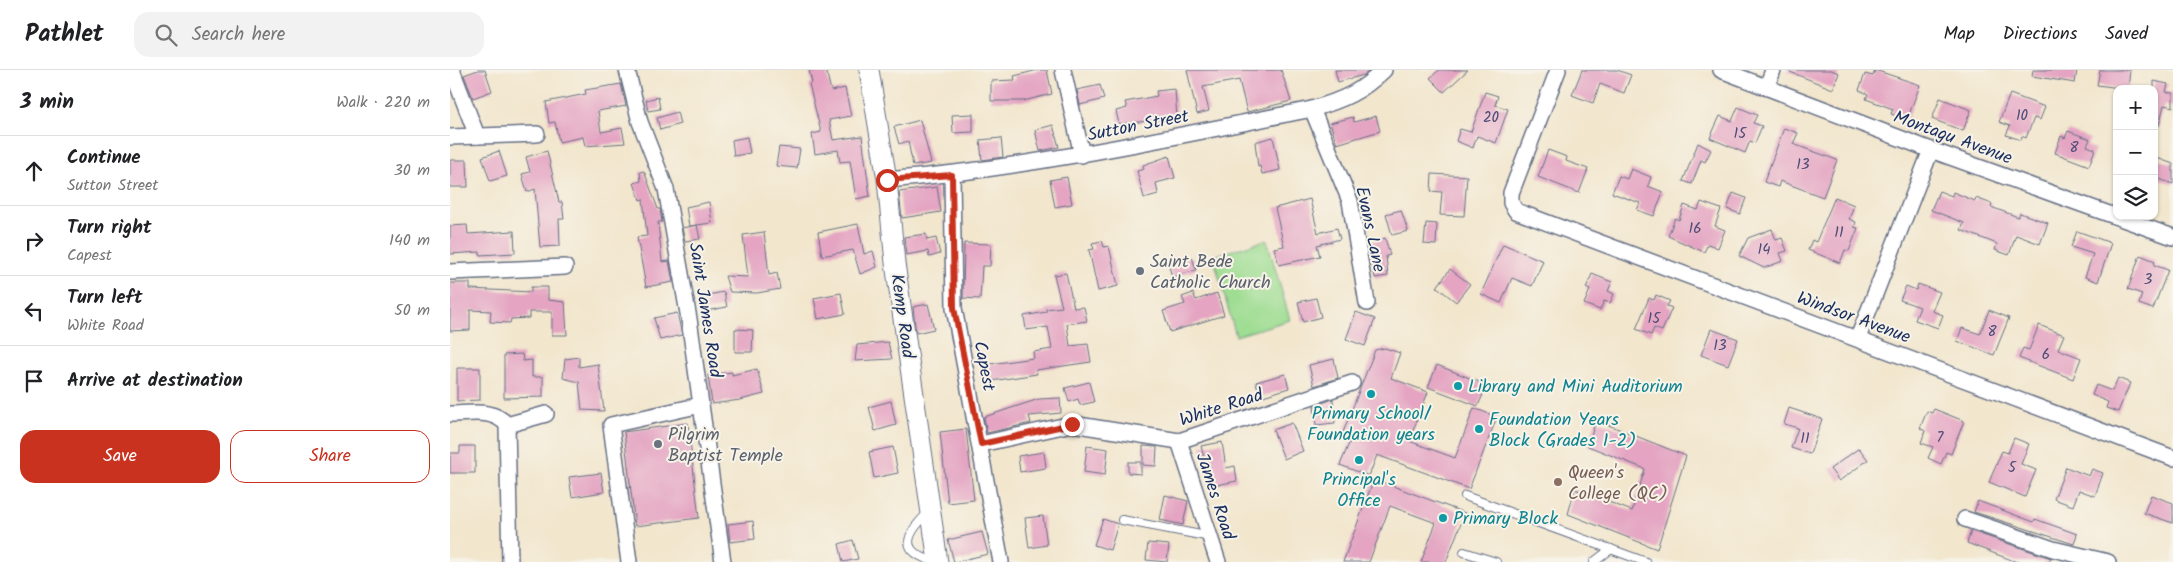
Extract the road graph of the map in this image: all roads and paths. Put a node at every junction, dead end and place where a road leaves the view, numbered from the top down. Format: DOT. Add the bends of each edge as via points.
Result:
graph roads {
  1 [pos="452,70"];
  2 [pos="627,70"];
  3 [pos="869,70"];
  4 [pos="1063,70"];
  5 [pos="1384,70"];
  6 [pos="1558,70"];
  7 [pos="1721,70"];
  8 [pos="1773,70"];
  9 [pos="1767,87"];
  10 [pos="1312,108"];
  11 [pos="537,134"];
  12 [pos="477,136"];
  13 [pos="450,137"];
  14 [pos="1931,150"];
  15 [pos="1082,155"];
  16 [pos="952,175"];
  17 [pos="887,180"];
  18 [pos="2173,237"];
  19 [pos="565,267"];
  20 [pos="450,272"];
  21 [pos="1367,303"];
  22 [pos="1858,338"];
  23 [pos="1352,383"];
  24 [pos="701,405"];
  25 [pos="450,414"];
  26 [pos="546,414"];
  27 [pos="508,425"];
  28 [pos="1179,441"];
  29 [pos="981,444"];
  30 [pos="2173,458"];
  31 [pos="1466,496"];
  32 [pos="931,510"];
  33 [pos="1965,519"];
  34 [pos="1122,520"];
  35 [pos="1211,538"];
  36 [pos="1611,549"];
  37 [pos="1464,552"];
  38 [pos="510,562"];
  39 [pos="629,562"];
  40 [pos="723,562"];
  41 [pos="937,562"];
  42 [pos="1001,562"];
  43 [pos="1218,562"];
  44 [pos="1496,562"];
  45 [pos="1594,562"];
  46 [pos="1646,562"];
  47 [pos="2108,562"];
  1 -- 12 [label="street"];
  2 -- 24 [label="street, Saint James Road" via="640,122 666,189"];
  3 -- 17 [label="street, Kemp Road"];
  4 -- 15 [label="street"];
  5 -- 10 [label="street, Sutton Street" via="1342,100"];
  6 -- 22 [label="street, Windsor Avenue" via="1511,193 1512,206 1520,214"];
  7 -- 9 [label="street, Montagu Avenue"];
  8 -- 9 [label="street"];
  9 -- 14 [label="street, Montagu Avenue"];
  10 -- 15 [label="street, Sutton Street"];
  10 -- 21 [label="street, Evans Lane" via="1350,200"];
  11 -- 12 [label="street"];
  12 -- 13 [label="street"];
  14 -- 18 [label="street, Montagu Avenue"];
  14 -- 22 [label="street"];
  15 -- 16 [label="street, Sutton Street"];
  16 -- 17 [label="street, Sutton Street"];
  16 -- 29 [label="street, Capest" via="954,308"];
  17 -- 32 [label="street, Kemp Road" via="895,263"];
  19 -- 20 [label="street"];
  22 -- 30 [label="street, Windsor Avenue"];
  23 -- 28 [label="street, White Road"];
  24 -- 39 [label="street" via="611,425"];
  24 -- 40 [label="street, Saint James Road"];
  25 -- 27 [label="street" via="486,413 501,417"];
  26 -- 27 [label="street"];
  27 -- 38 [label="street"];
  28 -- 29 [label="street, White Road" via="1072,424"];
  28 -- 35 [label="street, James Road"];
  29 -- 42 [label="street, Capest"];
  31 -- 36 [label="lane"];
  32 -- 41 [label="street, Kemp Road"];
  32 -- 41 [label="lane" via="914,527 908,540 910,549 920,557"];
  33 -- 47 [label="street" via="2052,549"];
  34 -- 35 [label="lane"];
  35 -- 43 [label="street, James Road"];
  36 -- 45 [label="lane"];
  36 -- 46 [label="lane"];
  37 -- 44 [label="lane"];
}
